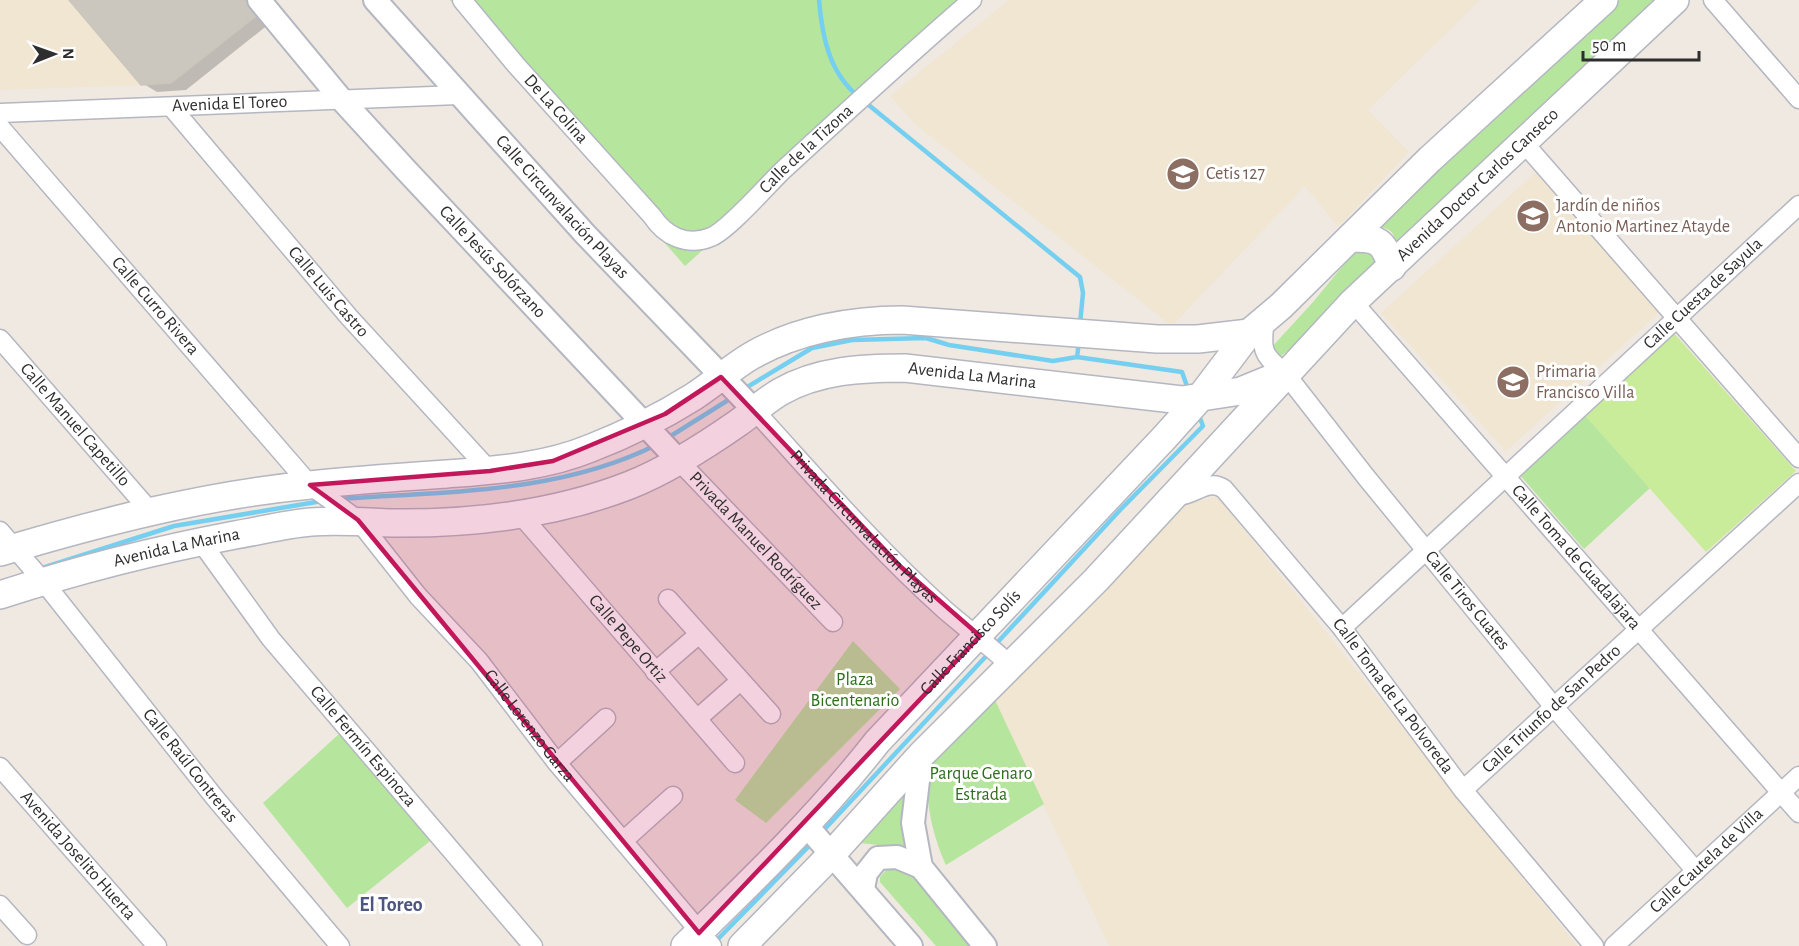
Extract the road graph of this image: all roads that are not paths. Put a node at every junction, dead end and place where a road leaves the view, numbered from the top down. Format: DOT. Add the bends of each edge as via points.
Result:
graph roads {
  1 [pos="259,0"];
  2 [pos="375,0"];
  3 [pos="462,0"];
  4 [pos="972,0"];
  5 [pos="1604,0"];
  6 [pos="1675,0"];
  7 [pos="1713,0"];
  8 [pos="458,95"];
  9 [pos="341,99"];
  10 [pos="1799,99"];
  11 [pos="173,109"];
  12 [pos="0,113"];
  13 [pos="0,127"];
  14 [pos="1523,142"];
  15 [pos="1799,205"];
  16 [pos="652,216"];
  17 [pos="1350,238"];
  18 [pos="1392,267"];
  19 [pos="1353,302"];
  20 [pos="1677,318"];
  21 [pos="1257,326"];
  22 [pos="0,339"];
  23 [pos="1285,373"];
  24 [pos="721,376"];
  25 [pos="1195,404"];
  26 [pos="755,411"];
  27 [pos="644,424"];
  28 [pos="1799,458"];
  29 [pos="678,460"];
  30 [pos="490,471"];
  31 [pos="1505,477"];
  32 [pos="1799,483"];
  33 [pos="310,485"];
  34 [pos="1181,488"];
  35 [pos="150,511"];
  36 [pos="520,514"];
  37 [pos="358,520"];
  38 [pos="201,542"];
  39 [pos="5,544"];
  40 [pos="1426,551"];
  41 [pos="43,581"];
  42 [pos="0,595"];
  43 [pos="668,599"];
  44 [pos="833,622"];
  45 [pos="1342,628"];
  46 [pos="1639,630"];
  47 [pos="698,635"];
  48 [pos="980,636"];
  49 [pos="1011,666"];
  50 [pos="655,672"];
  51 [pos="739,682"];
  52 [pos="1554,707"];
  53 [pos="771,714"];
  54 [pos="606,717"];
  55 [pos="697,720"];
  56 [pos="921,755"];
  57 [pos="557,763"];
  58 [pos="735,763"];
  59 [pos="0,767"];
  60 [pos="1799,776"];
  61 [pos="1463,790"];
  62 [pos="1781,792"];
  63 [pos="673,796"];
  64 [pos="1799,813"];
  65 [pos="806,825"];
  66 [pos="623,841"];
  67 [pos="831,855"];
  68 [pos="921,867"];
  69 [pos="1696,871"];
  70 [pos="863,889"];
  71 [pos="0,905"];
  72 [pos="27,935"];
  73 [pos="699,942"];
  74 [pos="157,946"];
  75 [pos="340,946"];
  76 [pos="532,946"];
  77 [pos="742,946"];
  78 [pos="911,946"];
  79 [pos="985,946"];
  80 [pos="1594,946"];
  81 [pos="1614,946"];
  1 -- 9 [label="street, Calle Jesús Solórzano"];
  2 -- 8 [label="street, Calle Circunvalación Playas"];
  3 -- 16 [label="street, De La Colina"];
  4 -- 16 [label="street, Calle de la Tizona" via="740,211 699,230 675,227"];
  5 -- 17 [label="main road"];
  6 -- 14 [label="main road, Avenida Doctor Carlos Canseco"];
  7 -- 10 [label="street"];
  8 -- 9 [label="street, Avenida El Toreo"];
  8 -- 24 [label="street, Calle Circunvalación Playas"];
  9 -- 11 [label="street, Avenida El Toreo"];
  9 -- 27 [label="street, Calle Jesús Solórzano"];
  11 -- 12 [label="street, Avenida El Toreo"];
  11 -- 30 [label="street, Calle Luis Castro" via="349,317"];
  13 -- 33 [label="street, Calle Curro Rivera"];
  14 -- 18 [label="main road, Avenida Doctor Carlos Canseco"];
  14 -- 20 [label="street"];
  15 -- 20 [label="street, Calle Cuesta de Sayula"];
  17 -- 18 [label="main road" via="1378,241 1385,247"];
  17 -- 21 [label="main road"];
  18 -- 19 [label="main road, Avenida Doctor Carlos Canseco"];
  19 -- 23 [label="main road, Avenida Doctor Carlos Canseco"];
  19 -- 31 [label="street, Calle Toma de Guadalajara"];
  20 -- 28 [label="street"];
  20 -- 31 [label="street, Calle Cuesta de Sayula"];
  21 -- 23 [label="street, Calle Tiros Cuates" via="1269,361"];
  21 -- 24 [label="main road" via="1198,339 1156,339 874,320 815,330 776,344"];
  21 -- 25 [label="main road, Calle Francisco Solís"];
  22 -- 35 [label="street, Calle Manuel Capetillo"];
  23 -- 25 [label="main road, Avenida La Marina"];
  23 -- 34 [label="main road"];
  23 -- 40 [label="street, Calle Tiros Cuates"];
  24 -- 26 [label="street, Calle Circunvalación Playas"];
  24 -- 27 [label="main road"];
  25 -- 26 [label="main road, Avenida La Marina" via="905,368 862,368 804,382 780,392"];
  25 -- 48 [label="main road, Calle Francisco Solís"];
  26 -- 29 [label="main road, Avenida La Marina"];
  26 -- 48 [label="street, Privada Circunvalación Playas" via="901,567 946,611"];
  27 -- 29 [label="street"];
  27 -- 30 [label="main road" via="553,461"];
  29 -- 36 [label="main road, Avenida La Marina" via="634,484 597,497"];
  29 -- 44 [label="street, Privada Manuel Rodríguez"];
  30 -- 33 [label="main road"];
  31 -- 40 [label="street, Calle Cuesta de Sayula"];
  31 -- 46 [label="street, Calle Toma de Guadalajara"];
  32 -- 46 [label="street, Calle Triunfo de San Pedro"];
  33 -- 35 [label="main road"];
  33 -- 37 [label="street"];
  34 -- 45 [label="street, Calle Toma de La Polvoreda" via="1183,497 1209,484 1224,489"];
  34 -- 49 [label="main road"];
  35 -- 39 [label="main road"];
  36 -- 37 [label="main road, Avenida La Marina" via="393,523"];
  36 -- 50 [label="street, Calle Pepe Ortiz"];
  37 -- 38 [label="main road, Avenida La Marina" via="309,522"];
  37 -- 57 [label="street, Calle Lorenzo Garza" via="418,596 478,661"];
  38 -- 41 [label="main road, Avenida La Marina"];
  38 -- 76 [label="street, Calle Fermín Espinoza" via="271,639"];
  39 -- 41 [label="street, Calle Raúl Contreras"];
  40 -- 45 [label="street, Calle Cuesta de Sayula"];
  40 -- 52 [label="street, Calle Tiros Cuates"];
  41 -- 42 [label="main road, Avenida La Marina"];
  41 -- 75 [label="street, Calle Raúl Contreras" via="215,798"];
  43 -- 47 [label="street"];
  45 -- 61 [label="street, Calle Toma de La Polvoreda"];
  46 -- 52 [label="street, Calle Triunfo de San Pedro"];
  46 -- 62 [label="street, Calle Toma de Guadalajara"];
  47 -- 50 [label="street"];
  47 -- 51 [label="street"];
  48 -- 49 [label="street, Privada Circunvalación Playas"];
  48 -- 65 [label="main road, Calle Francisco Solís" via="877,742"];
  49 -- 56 [label="main road"];
  50 -- 55 [label="street, Calle Pepe Ortiz"];
  51 -- 53 [label="street"];
  51 -- 55 [label="street"];
  52 -- 61 [label="street, Calle Triunfo de San Pedro"];
  52 -- 69 [label="street, Calle Tiros Cuates"];
  54 -- 57 [label="street"];
  55 -- 58 [label="street, Calle Pepe Ortiz"];
  56 -- 67 [label="main road"];
  56 -- 68 [label="street" via="913,823"];
  57 -- 66 [label="street, Calle Lorenzo Garza"];
  59 -- 74 [label="street, Avenida Joselito Huerta"];
  60 -- 62 [label="street, Calle Cautela de Villa"];
  61 -- 80 [label="street, Calle Toma de La Polvoreda"];
  62 -- 64 [label="street, Calle Toma de Guadalajara"];
  62 -- 69 [label="street, Calle Cautela de Villa"];
  63 -- 66 [label="street"];
  65 -- 67 [label="street"];
  65 -- 73 [label="main road, Calle Francisco Solís"];
  66 -- 73 [label="street, Calle Lorenzo Garza"];
  67 -- 70 [label="street"];
  67 -- 77 [label="main road"];
  68 -- 70 [label="street" via="897,857 878,858 866,873"];
  68 -- 79 [label="street"];
  69 -- 81 [label="street, Calle Cautela de Villa"];
  70 -- 78 [label="street"];
  71 -- 72 [label="street"];
}
